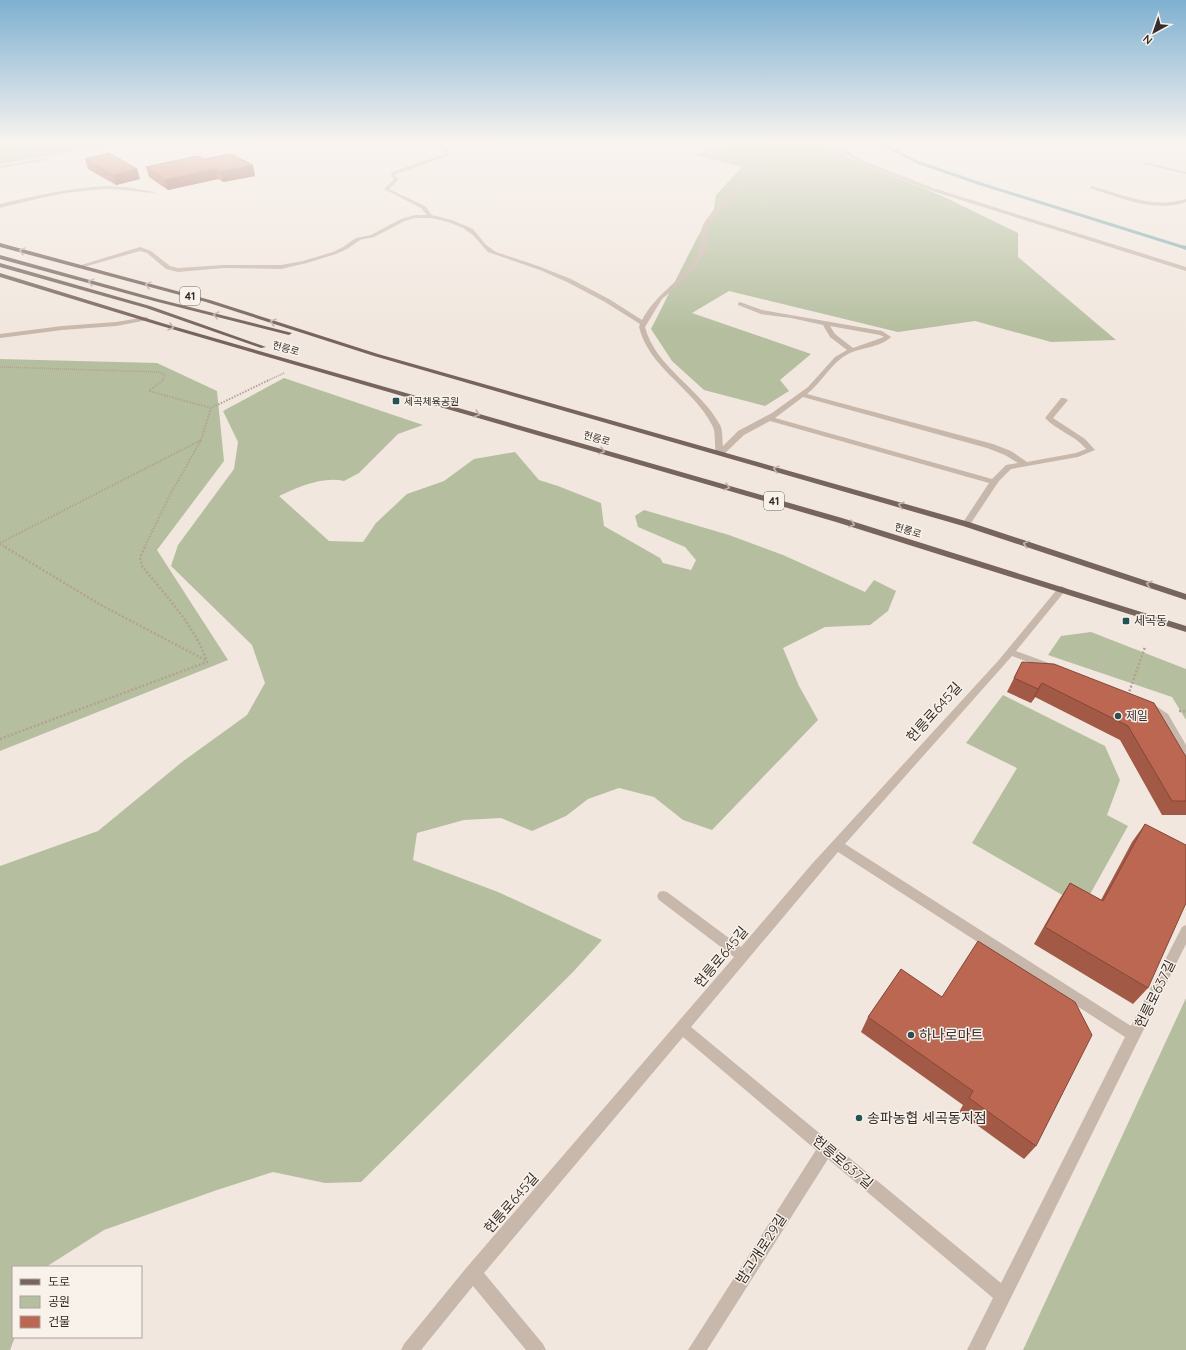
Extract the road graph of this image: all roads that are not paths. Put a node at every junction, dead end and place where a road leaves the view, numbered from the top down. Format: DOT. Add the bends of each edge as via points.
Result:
graph roads {
  1 [pos="419,205"];
  2 [pos="722,205"];
  3 [pos="982,205"];
  4 [pos="429,216"];
  5 [pos="0,245"];
  6 [pos="0,257"];
  7 [pos="0,265"];
  8 [pos="78,267"];
  9 [pos="1186,269"];
  10 [pos="0,275"];
  11 [pos="740,304"];
  12 [pos="146,319"];
  13 [pos="643,323"];
  14 [pos="826,324"];
  15 [pos="0,336"];
  16 [pos="852,350"];
  17 [pos="376,356"];
  18 [pos="359,380"];
  19 [pos="801,394"];
  20 [pos="1064,400"];
  21 [pos="768,418"];
  22 [pos="720,453"];
  23 [pos="1026,464"];
  24 [pos="993,482"];
  25 [pos="966,524"];
  26 [pos="1062,589"];
  27 [pos="1186,597"];
  28 [pos="1186,629"];
  29 [pos="1010,652"];
  30 [pos="1061,671"];
  31 [pos="1127,696"];
  32 [pos="1186,754"];
  33 [pos="836,845"];
  34 [pos="663,896"];
  35 [pos="1186,931"];
  36 [pos="743,956"];
  37 [pos="682,1028"];
  38 [pos="1134,1035"];
  39 [pos="826,1148"];
  40 [pos="473,1273"];
  41 [pos="1003,1296"];
  42 [pos="410,1350"];
  43 [pos="537,1350"];
  44 [pos="697,1350"];
  45 [pos="976,1350"];
  1 -- 4 [label="street" via="430,214"];
  2 -- 13 [label="street" via="705,227 703,248 698,260 678,283 660,298"];
  3 -- 9 [label="street"];
  4 -- 8 [label="street" via="394,223 373,236 360,238 344,249 321,257 271,268 236,266 172,269 145,249"];
  4 -- 13 [label="street" via="470,230 486,249 494,254 557,275 614,304"];
  8 -- 5 [label="main road, 헌릉로 / 41, one-way"];
  17 -- 6 [label="main road, one-way"];
  7 -- 18 [label="main road" via="148,307"];
  17 -- 8 [label="main road, 헌릉로 / 41, one-way" via="208,301"];
  10 -- 12 [label="main road, 헌릉로 / 41"];
  11 -- 14 [label="street" via="761,312"];
  12 -- 15 [label="street"];
  12 -- 18 [label="main road, 헌릉로 / 41, one-way"];
  13 -- 22 [label="street" via="645,339 654,353 705,408 716,426"];
  14 -- 16 [label="street" via="827,330 838,341"];
  14 -- 16 [label="street" via="888,337"];
  16 -- 19 [label="street" via="837,358 810,388"];
  17 -- 22 [label="main road, 헌릉로 / 41"];
  18 -- 26 [label="main road, 헌릉로 / 41, one-way" via="839,520"];
  19 -- 21 [label="street"];
  19 -- 23 [label="street" via="990,446"];
  20 -- 23 [label="street" via="1048,418 1087,444 1091,450 1078,455"];
  21 -- 22 [label="street" via="741,434"];
  21 -- 24 [label="street"];
  25 -- 22 [label="main road, 헌릉로 / 41, one-way"];
  23 -- 24 [label="street" via="1009,467"];
  24 -- 25 [label="street"];
  27 -- 25 [label="main road, 헌릉로 / 41, one-way"];
  26 -- 28 [label="main road, 헌릉로 / 41"];
  26 -- 29 [label="street, 헌릉로645길"];
  29 -- 30 [label="street"];
  29 -- 33 [label="street, 헌릉로645길"];
  31 -- 32 [label="street" via="1146,703 1164,717"];
  33 -- 36 [label="street, 헌릉로645길"];
  33 -- 38 [label="street, 헌릉로637길"];
  34 -- 36 [label="street"];
  35 -- 38 [label="street, 헌릉로637길"];
  36 -- 37 [label="street, 헌릉로645길"];
  37 -- 39 [label="street, 헌릉로637길"];
  37 -- 40 [label="street, 헌릉로645길"];
  38 -- 41 [label="street, 헌릉로637길"];
  39 -- 41 [label="street, 헌릉로637길"];
  39 -- 44 [label="street, 밤고개로29길"];
  40 -- 42 [label="street, 헌릉로645길"];
  40 -- 43 [label="street"];
  41 -- 45 [label="street, 헌릉로637길"];
}
